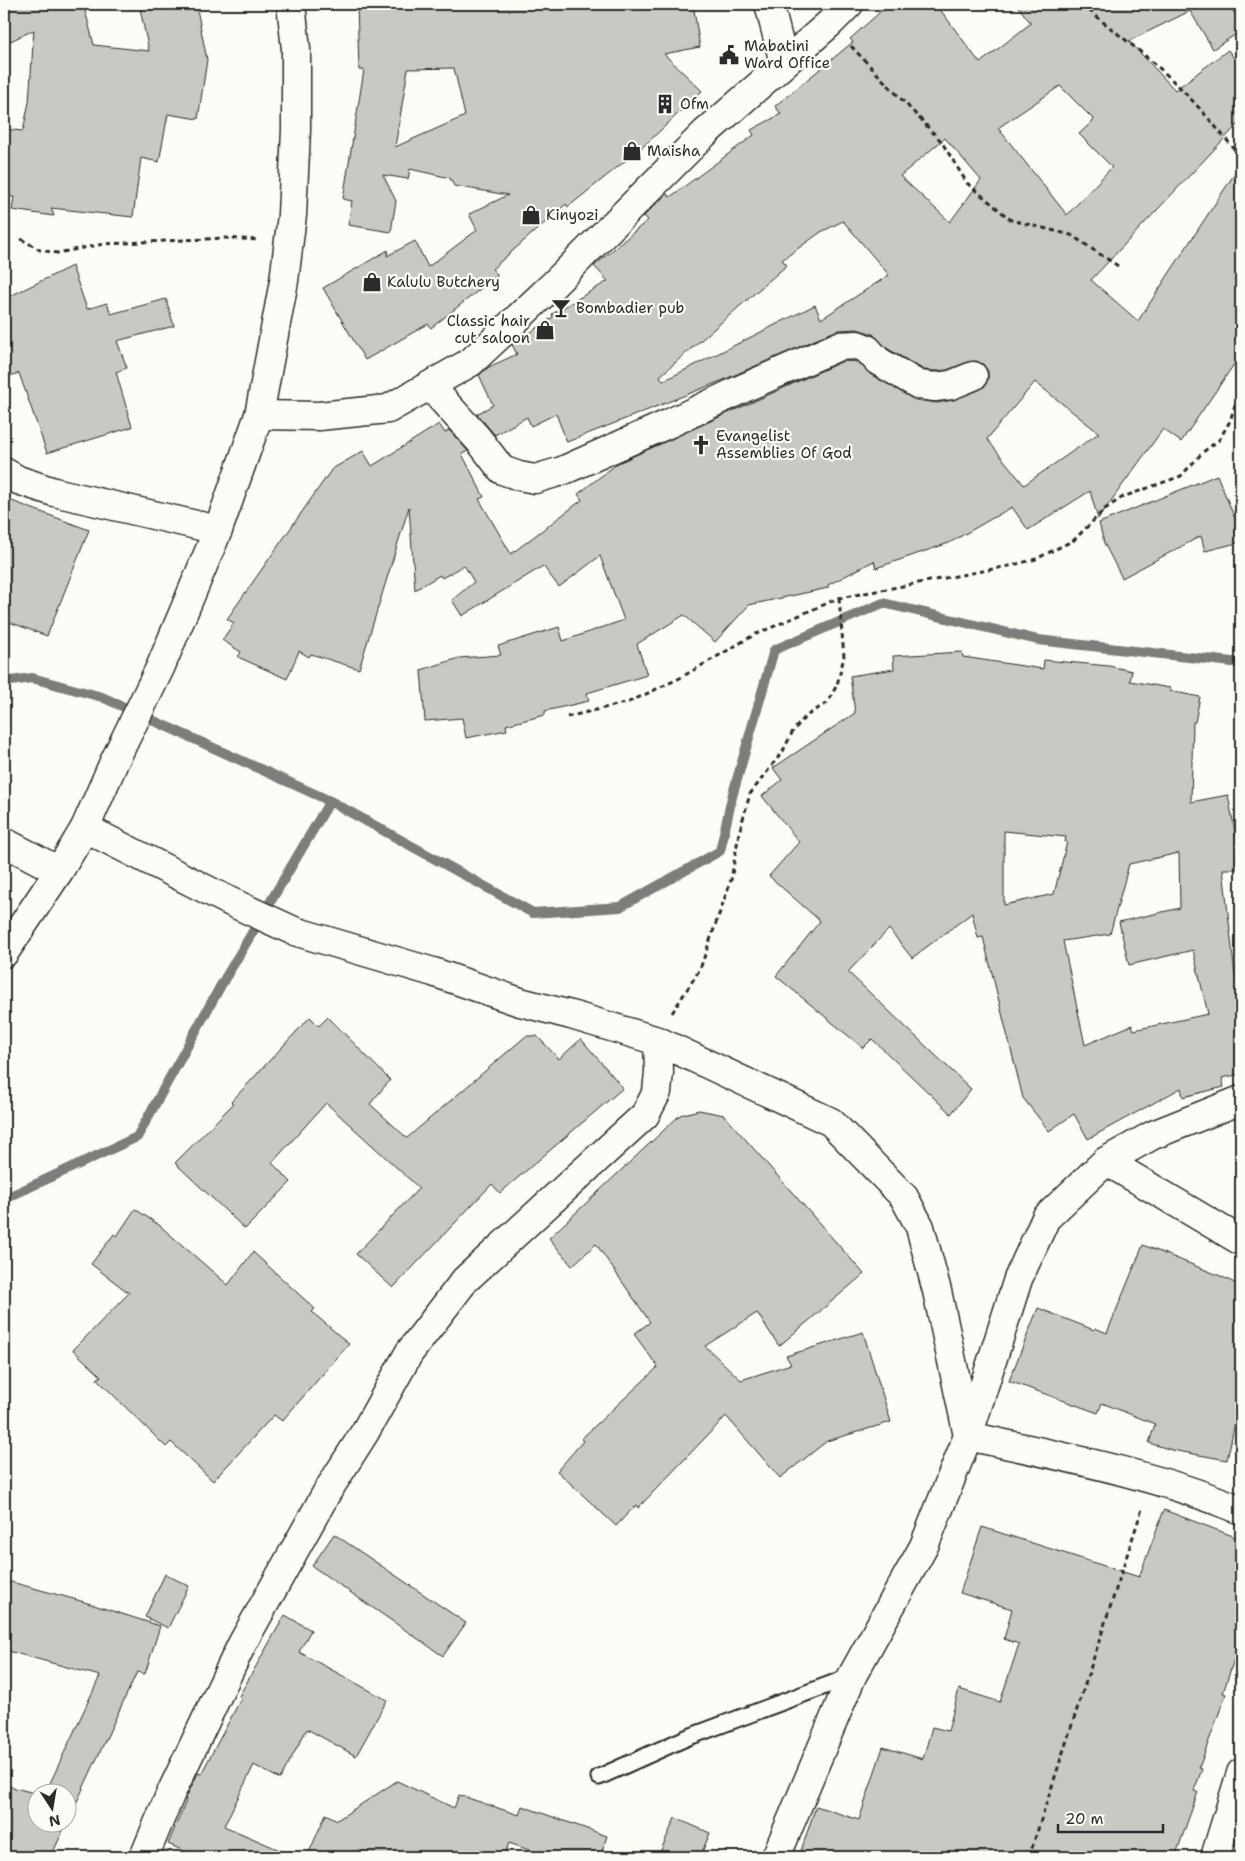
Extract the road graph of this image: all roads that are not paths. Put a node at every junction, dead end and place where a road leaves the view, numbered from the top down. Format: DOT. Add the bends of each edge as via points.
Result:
graph roads {
  1 [pos="291,4"];
  2 [pos="769,4"];
  3 [pos="849,4"];
  4 [pos="784,63"];
  5 [pos="973,376"];
  6 [pos="430,386"];
  7 [pos="259,415"];
  8 [pos="4,472"];
  9 [pos="218,530"];
  10 [pos="84,828"];
  11 [pos="4,842"];
  12 [pos="59,872"];
  13 [pos="4,953"];
  14 [pos="658,1041"];
  15 [pos="1241,1100"];
  16 [pos="1106,1161"];
  17 [pos="1241,1241"];
  18 [pos="968,1436"];
  19 [pos="1241,1510"];
  20 [pos="852,1676"];
  21 [pos="1241,1773"];
  22 [pos="598,1777"];
  23 [pos="144,1857"];
  24 [pos="776,1857"];
  25 [pos="1216,1857"];
  1 -- 7 [label="street" via="296,49 296,130 289,242"];
  2 -- 4 [label="street"];
  3 -- 4 [label="street"];
  4 -- 6 [label="street" via="705,132 472,362"];
  5 -- 6 [label="street" via="951,385 919,385 878,361 867,348 839,346 670,424 562,471 535,479 502,470"];
  6 -- 7 [label="street" via="388,409 319,416"];
  7 -- 9 [label="street"];
  8 -- 9 [label="street" via="54,492"];
  9 -- 10 [label="street" via="160,668"];
  10 -- 12 [label="street"];
  10 -- 14 [label="street" via="294,931 433,972 520,1002"];
  11 -- 12 [label="street"];
  12 -- 13 [label="street"];
  14 -- 18 [label="street" via="831,1122 904,1197 920,1227"];
  14 -- 23 [label="street" via="657,1092 645,1115 465,1280 409,1353 242,1644"];
  15 -- 16 [label="street" via="1152,1135"];
  16 -- 17 [label="street"];
  16 -- 18 [label="street" via="1046,1218 1018,1279"];
  18 -- 19 [label="street" via="1151,1480 1201,1494"];
  18 -- 20 [label="street" via="924,1546"];
  20 -- 22 [label="lane" via="686,1738"];
  20 -- 24 [label="street"];
  21 -- 25 [label="street"];
}
